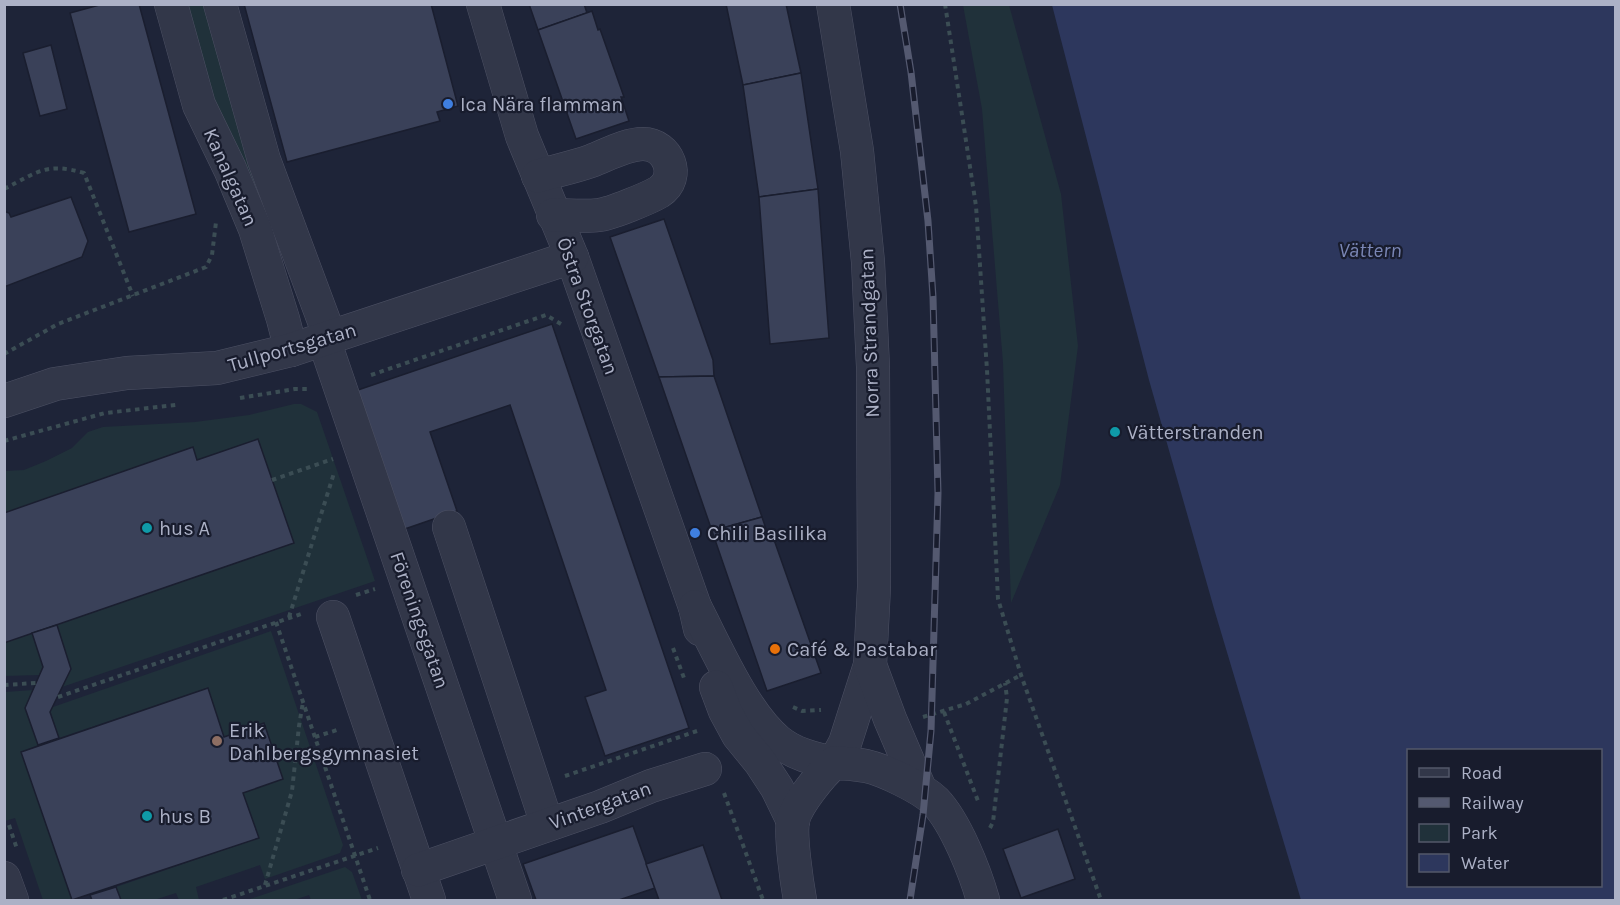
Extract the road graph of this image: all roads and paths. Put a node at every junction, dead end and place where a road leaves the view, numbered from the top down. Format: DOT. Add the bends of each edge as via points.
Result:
graph roads {
  1 [pos="171,4"];
  2 [pos="220,4"];
  3 [pos="483,4"];
  4 [pos="833,4"];
  5 [pos="945,4"];
  6 [pos="538,176"];
  7 [pos="4,189"];
  8 [pos="553,215"];
  9 [pos="216,221"];
  10 [pos="572,257"];
  11 [pos="132,296"];
  12 [pos="562,324"];
  13 [pos="327,338"];
  14 [pos="291,350"];
  15 [pos="4,354"];
  16 [pos="366,377"];
  17 [pos="310,389"];
  18 [pos="235,399"];
  19 [pos="4,401"];
  20 [pos="188,404"];
  21 [pos="4,441"];
  22 [pos="272,480"];
  23 [pos="449,527"];
  24 [pos="405,578"];
  25 [pos="695,607"];
  26 [pos="331,608"];
  27 [pos="289,618"];
  28 [pos="276,622"];
  29 [pos="671,641"];
  30 [pos="870,665"];
  31 [pos="1021,675"];
  32 [pos="36,683"];
  33 [pos="1005,683"];
  34 [pos="4,685"];
  35 [pos="686,686"];
  36 [pos="58,697"];
  37 [pos="303,702"];
  38 [pos="944,712"];
  39 [pos="698,720"];
  40 [pos="834,763"];
  41 [pos="710,764"];
  42 [pos="920,789"];
  43 [pos="793,821"];
  44 [pos="547,824"];
  45 [pos="989,830"];
  46 [pos="495,842"];
  47 [pos="355,856"];
  48 [pos="418,870"];
  49 [pos="4,878"];
  50 [pos="265,886"];
  51 [pos="12,900"];
  52 [pos="222,900"];
  53 [pos="370,900"];
  54 [pos="429,900"];
  55 [pos="515,900"];
  56 [pos="763,900"];
  57 [pos="800,900"];
  58 [pos="982,900"];
  59 [pos="1101,900"];
  1 -- 14 [label="street, Kanalgatan" via="199,105 255,229"];
  2 -- 13 [label="street, Kanalgatan" via="264,160"];
  3 -- 6 [label="street, Östra Storgatan" via="522,136"];
  4 -- 30 [label="street, Norra Strandgatan" via="857,151 868,262 873,367 874,587"];
  5 -- 31 [label="path" via="976,206 998,599"];
  6 -- 8 [label="street, Östra Storgatan"];
  6 -- 8 [label="street" via="637,144 659,147 669,160 667,184 652,195 601,215"];
  7 -- 11 [label="path" via="43,170 62,167 84,173"];
  8 -- 10 [label="street, Östra Storgatan"];
  9 -- 11 [label="path" via="212,255 206,267"];
  10 -- 13 [label="street, Tullportsgatan"];
  10 -- 25 [label="street, Östra Storgatan"];
  11 -- 15 [label="path" via="58,324"];
  12 -- 16 [label="path" via="546,315"];
  13 -- 14 [label="street, Tullportsgatan"];
  13 -- 24 [label="street, Föreningsgatan"];
  14 -- 19 [label="street, Tullportsgatan" via="217,368 127,373 55,384"];
  17 -- 18 [label="path"];
  20 -- 21 [label="path" via="105,413"];
  22 -- 27 [label="path" via="339,457"];
  23 -- 44 [label="street"];
  24 -- 26 [label="path"];
  24 -- 46 [label="street, Föreningsgatan"];
  25 -- 40 [label="street, Östra Storgatan" via="755,718 793,750"];
  25 -- 43 [label="street, Östra Storgatan" via="708,667 725,711 777,788"];
  26 -- 27 [label="path"];
  26 -- 48 [label="street"];
  27 -- 28 [label="path"];
  28 -- 36 [label="path"];
  28 -- 37 [label="path"];
  29 -- 35 [label="path"];
  30 -- 40 [label="street, Norra Strandgatan" via="845,743"];
  30 -- 42 [label="street, Norra Strandgatan"];
  31 -- 33 [label="path"];
  31 -- 59 [label="path"];
  32 -- 34 [label="path"];
  33 -- 38 [label="path"];
  33 -- 45 [label="path" via="1007,698"];
  37 -- 47 [label="path"];
  37 -- 50 [label="path" via="292,791"];
  39 -- 41 [label="path"];
  40 -- 42 [label="street, Östra Storgatan" via="868,766"];
  40 -- 43 [label="street, Norra Strandgatan" via="814,785"];
  41 -- 44 [label="street, Vintergatan"];
  41 -- 56 [label="path"];
  42 -- 58 [label="street" via="944,813 976,876"];
  43 -- 57 [label="street"];
  44 -- 46 [label="street, Vintergatan"];
  46 -- 48 [label="street, Vintergatan"];
  46 -- 55 [label="street, Föreningsgatan"];
  47 -- 50 [label="path"];
  47 -- 53 [label="path"];
  48 -- 54 [label="street"];
  49 -- 51 [label="street"];
  50 -- 52 [label="path"];
}
